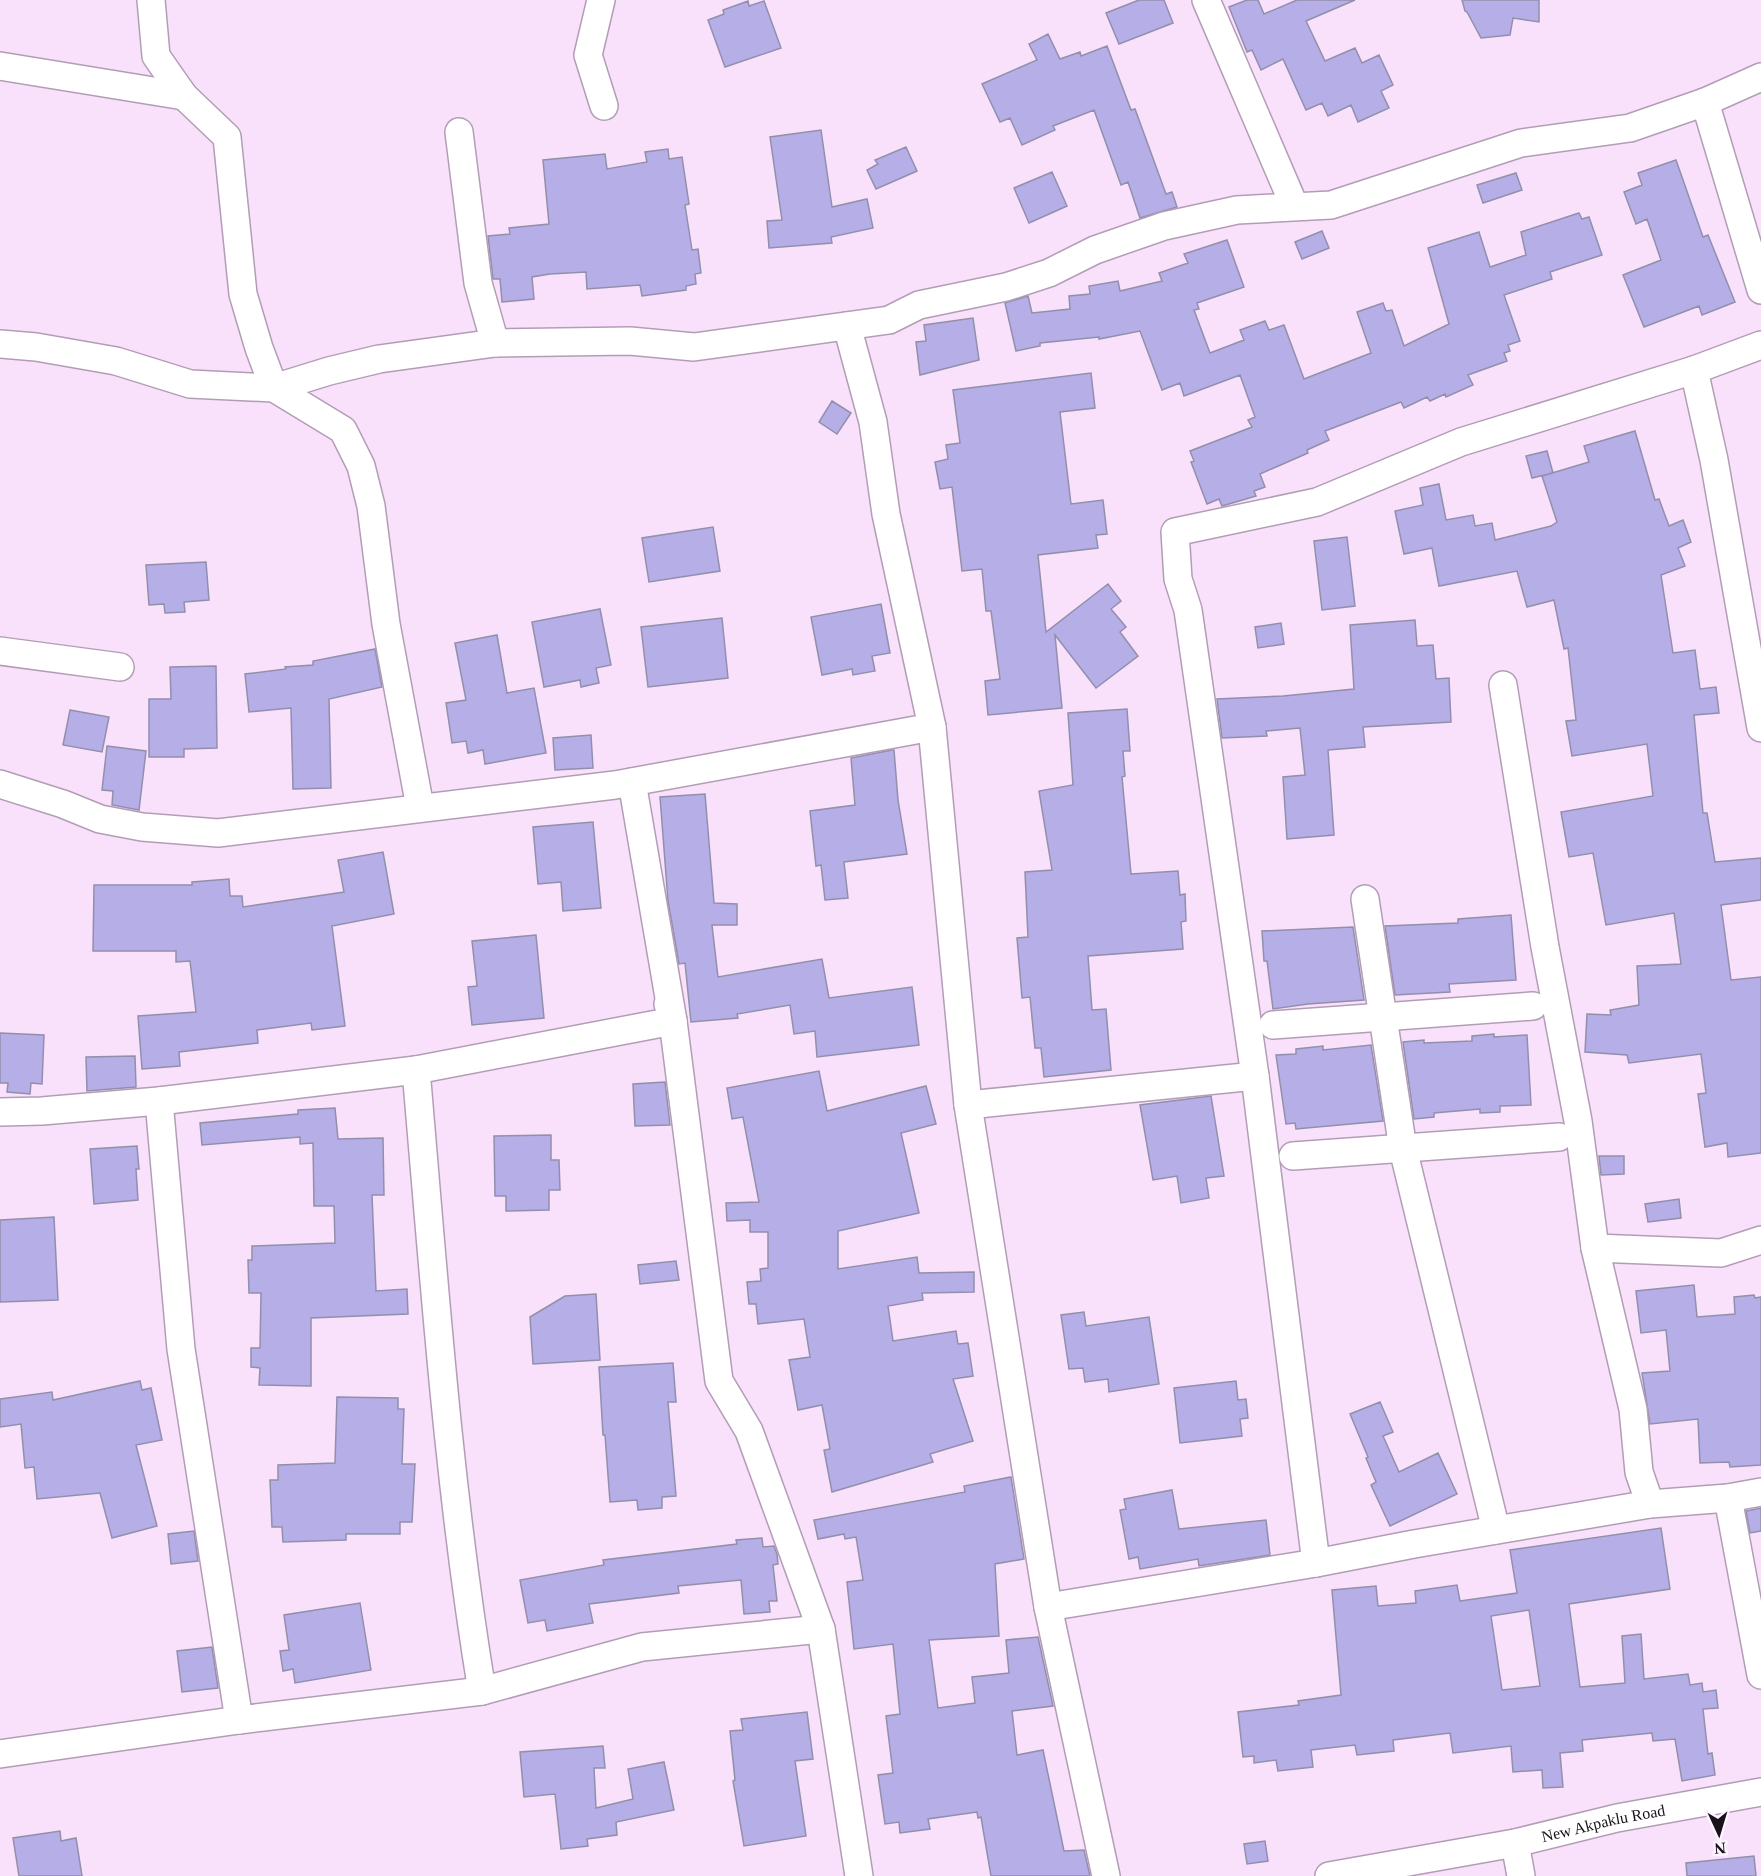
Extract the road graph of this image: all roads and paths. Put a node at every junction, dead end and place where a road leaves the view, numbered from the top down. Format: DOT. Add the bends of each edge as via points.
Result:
graph roads {
  1 [pos="151,0"];
  2 [pos="601,0"];
  3 [pos="1206,0"];
  4 [pos="0,66"];
  5 [pos="1761,77"];
  6 [pos="184,96"];
  7 [pos="1705,102"];
  8 [pos="604,106"];
  9 [pos="459,132"];
  10 [pos="1294,206"];
  11 [pos="1761,290"];
  12 [pos="847,326"];
  13 [pos="495,343"];
  14 [pos="0,344"];
  15 [pos="1761,345"];
  16 [pos="1694,370"];
  17 [pos="274,388"];
  18 [pos="0,651"];
  19 [pos="120,667"];
  20 [pos="1503,685"];
  21 [pos="932,727"];
  22 [pos="1761,728"];
  23 [pos="624,783"];
  24 [pos="0,784"];
  25 [pos="420,807"];
  26 [pos="1365,899"];
  27 [pos="1533,1006"];
  28 [pos="1384,1017"];
  29 [pos="673,1021"];
  30 [pos="1274,1025"];
  31 [pos="416,1070"];
  32 [pos="1255,1076"];
  33 [pos="159,1101"];
  34 [pos="968,1105"];
  35 [pos="0,1112"];
  36 [pos="1559,1137"];
  37 [pos="1403,1149"];
  38 [pos="1293,1155"];
  39 [pos="1761,1240"];
  40 [pos="1595,1248"];
  41 [pos="1761,1492"];
  42 [pos="1728,1498"];
  43 [pos="1650,1504"];
  44 [pos="1496,1530"];
  45 [pos="1316,1563"];
  46 [pos="1048,1607"];
  47 [pos="820,1629"];
  48 [pos="1761,1675"];
  49 [pos="482,1691"];
  50 [pos="239,1720"];
  51 [pos="1,1751"];
  52 [pos="1761,1792"];
  53 [pos="1515,1843"];
  54 [pos="859,1876"];
  55 [pos="1106,1876"];
  56 [pos="1329,1876"];
  57 [pos="1521,1876"];
  1 -- 6 [label="street" via="156,56"];
  2 -- 8 [label="street" via="588,55"];
  3 -- 10 [label="street"];
  4 -- 6 [label="street"];
  5 -- 7 [label="street"];
  6 -- 17 [label="street" via="227,137 243,294"];
  7 -- 10 [label="street" via="1630,128 1521,143 1331,205"];
  7 -- 11 [label="street"];
  9 -- 13 [label="street" via="478,283"];
  10 -- 12 [label="street" via="1238,210 1164,226 1006,287 919,305 889,320"];
  12 -- 13 [label="street" via="694,346 630,341"];
  12 -- 21 [label="street" via="873,422 886,514"];
  13 -- 17 [label="street" via="379,359"];
  14 -- 17 [label="street" via="116,362 190,384"];
  15 -- 16 [label="street"];
  16 -- 22 [label="street"];
  16 -- 32 [label="street" via="1461,442 1317,502 1175,532 1178,579 1188,610"];
  17 -- 25 [label="street" via="344,430 361,466 371,506 386,624"];
  18 -- 19 [label="street"];
  20 -- 40 [label="street" via="1545,947 1578,1121"];
  21 -- 23 [label="street"];
  21 -- 34 [label="street"];
  23 -- 25 [label="street"];
  23 -- 29 [label="street"];
  24 -- 25 [label="street" via="100,819 142,827 218,832"];
  26 -- 28 [label="street"];
  27 -- 28 [label="street"];
  28 -- 30 [label="street"];
  28 -- 37 [label="street"];
  29 -- 31 [label="street"];
  29 -- 47 [label="street" via="719,1381 749,1431"];
  31 -- 33 [label="street"];
  31 -- 49 [label="street" via="453,1480"];
  32 -- 34 [label="street"];
  32 -- 45 [label="street"];
  33 -- 35 [label="street"];
  33 -- 50 [label="street" via="181,1349"];
  34 -- 46 [label="street"];
  36 -- 37 [label="street"];
  37 -- 38 [label="street"];
  37 -- 44 [label="street"];
  39 -- 40 [label="street" via="1721,1253"];
  40 -- 43 [label="street" via="1633,1409 1639,1472"];
  41 -- 42 [label="street"];
  42 -- 43 [label="street"];
  42 -- 48 [label="street"];
  43 -- 44 [label="street"];
  44 -- 45 [label="street"];
  45 -- 46 [label="street"];
  46 -- 55 [label="street"];
  47 -- 49 [label="street" via="642,1647"];
  47 -- 54 [label="street"];
  49 -- 50 [label="street"];
  50 -- 51 [label="street"];
  52 -- 53 [label="street, New Akpaklu Road" via="1617,1818"];
  53 -- 56 [label="street, New Akpaklu Road"];
  53 -- 57 [label="street"];
}
